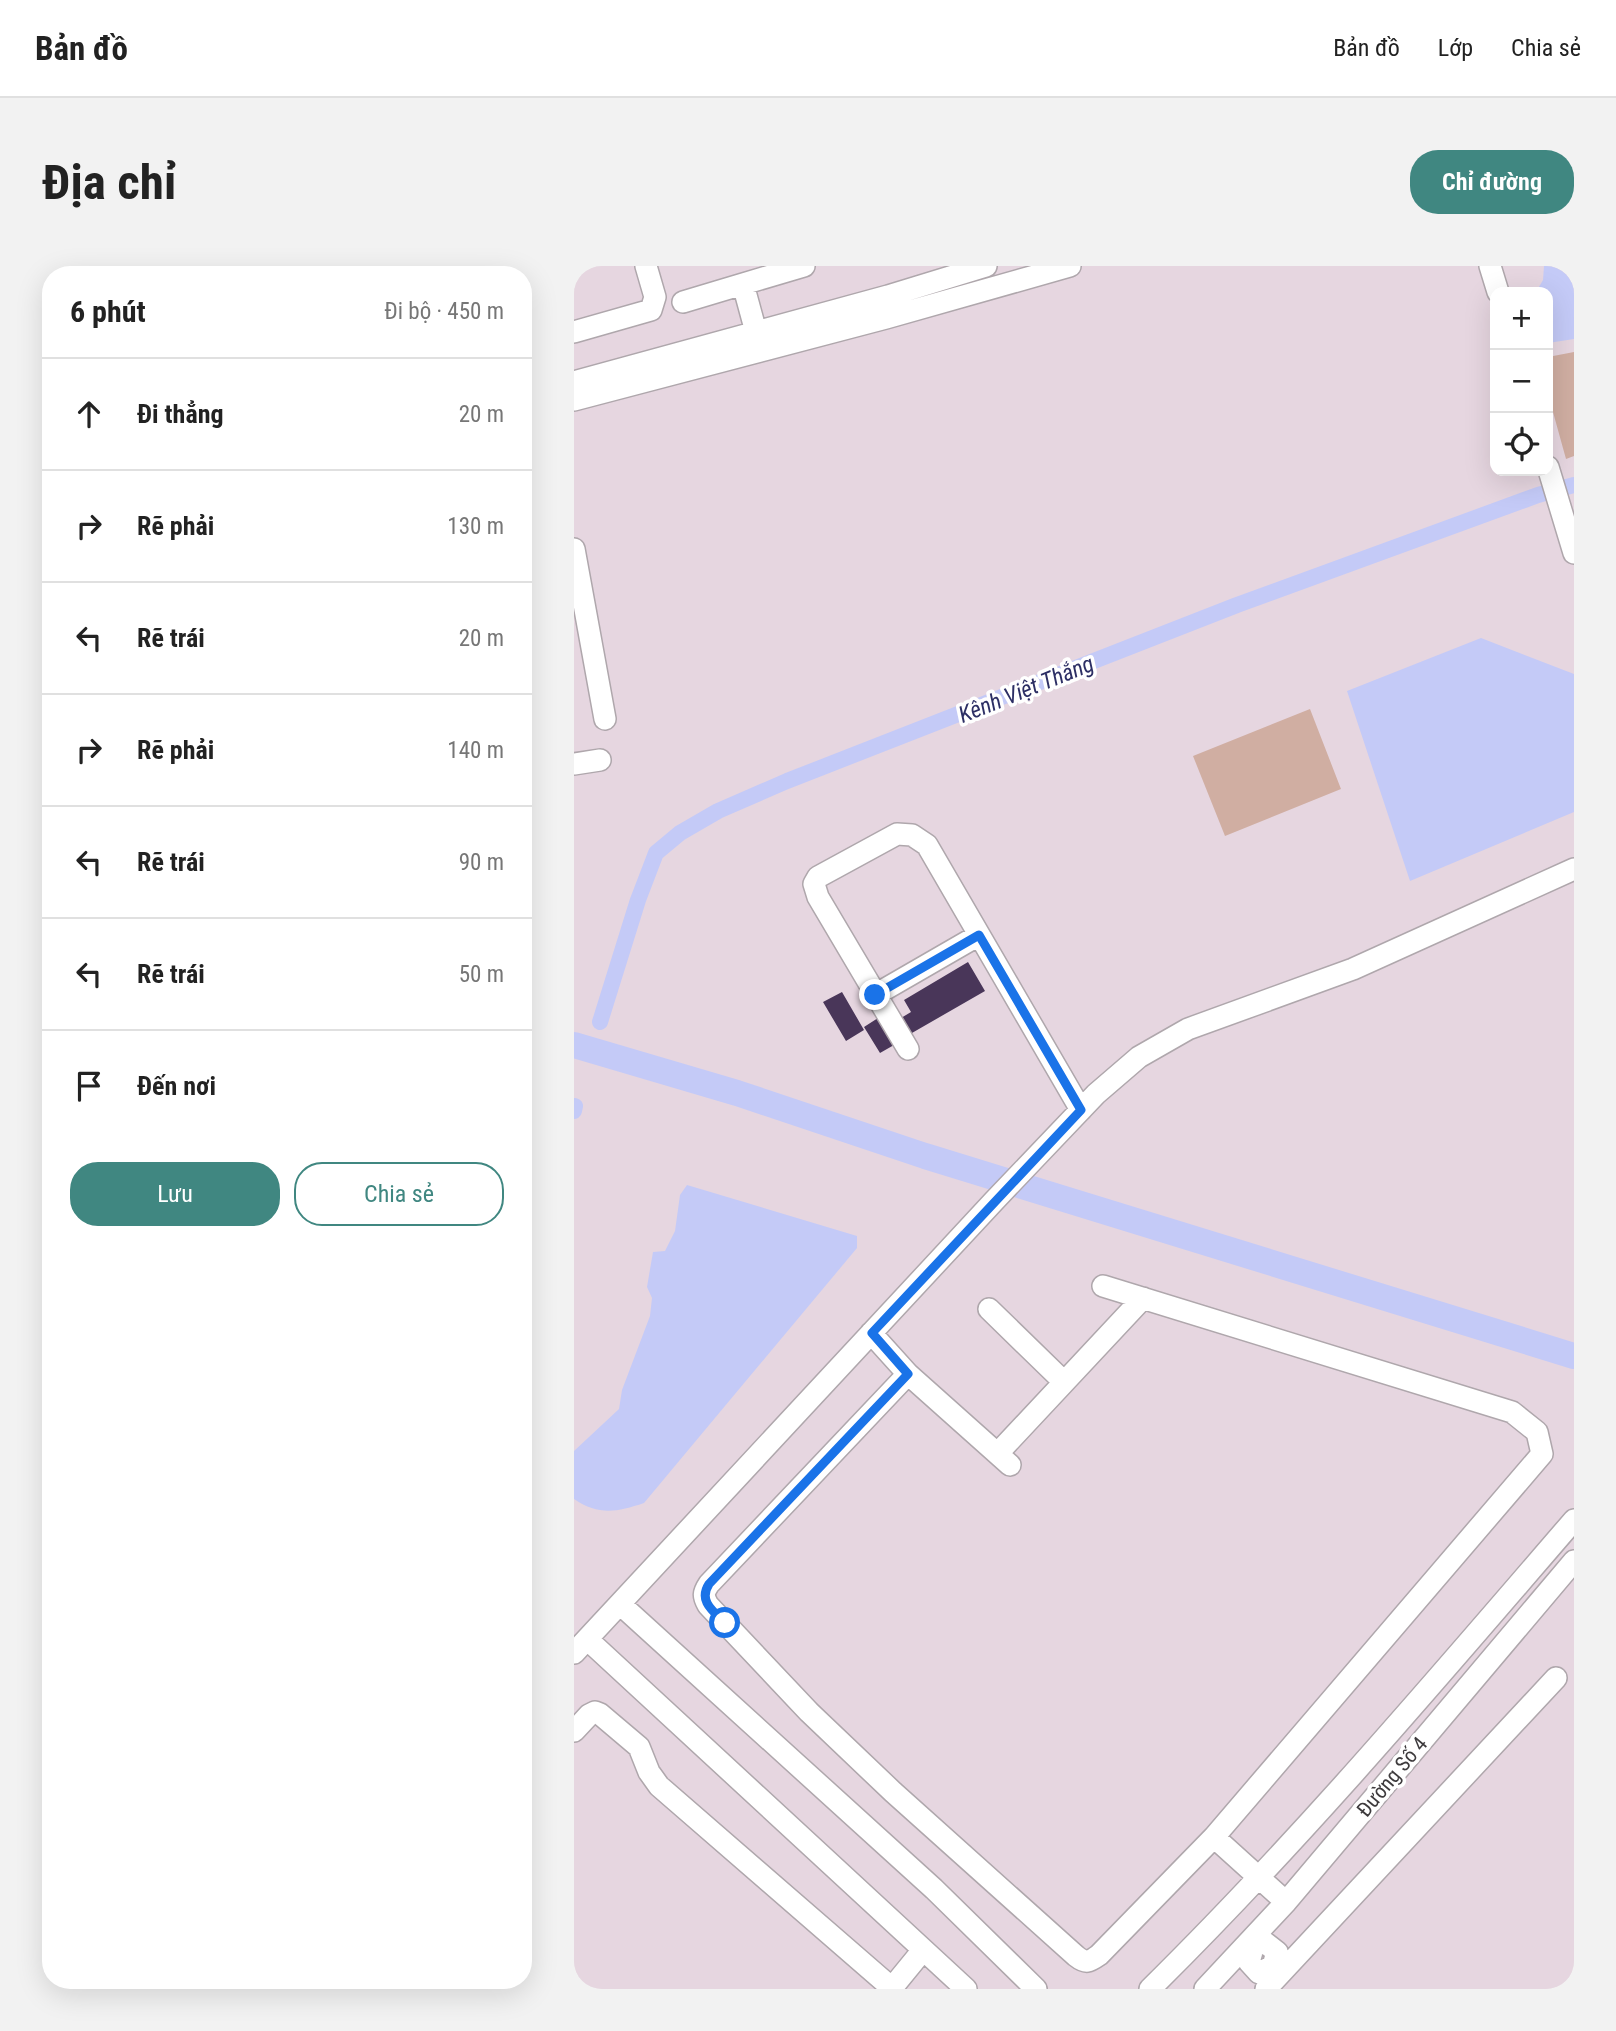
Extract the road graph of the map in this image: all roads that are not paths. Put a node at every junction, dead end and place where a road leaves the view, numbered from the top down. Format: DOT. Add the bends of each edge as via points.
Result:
graph roads {
  1 [pos="646,266"];
  2 [pos="804,266"];
  3 [pos="986,266"];
  4 [pos="1070,266"];
  5 [pos="1490,266"];
  6 [pos="743,284"];
  7 [pos="1496,287"];
  8 [pos="683,302"];
  9 [pos="574,332"];
  10 [pos="756,332"];
  11 [pos="574,382"];
  12 [pos="574,400"];
  13 [pos="1550,476"];
  14 [pos="574,549"];
  15 [pos="1574,554"];
  16 [pos="605,719"];
  17 [pos="600,760"];
  18 [pos="574,764"];
  19 [pos="1574,869"];
  20 [pos="979,935"];
  21 [pos="875,995"];
  22 [pos="908,1049"];
  23 [pos="1081,1110"];
  24 [pos="1103,1286"];
  25 [pos="1143,1298"];
  26 [pos="989,1309"];
  27 [pos="872,1333"];
  28 [pos="908,1374"];
  29 [pos="1064,1382"];
  30 [pos="1574,1520"];
  31 [pos="1574,1561"];
  32 [pos="620,1604"];
  33 [pos="580,1646"];
  34 [pos="1556,1678"];
  35 [pos="574,1731"];
  36 [pos="1214,1837"];
  37 [pos="1259,1875"];
  38 [pos="1286,1902"];
  39 [pos="1207,1932"];
  40 [pos="1245,1949"];
  41 [pos="923,1950"];
  42 [pos="1276,1969"];
  43 [pos="899,1986"];
  44 [pos="966,1989"];
  45 [pos="1036,1989"];
  46 [pos="1150,1989"];
  47 [pos="1205,1989"];
  48 [pos="1266,1989"];
  1 -- 9 [label="street" via="655,297 651,310"];
  2 -- 6 [label="street"];
  3 -- 10 [label="street"];
  4 -- 12 [label="street"];
  5 -- 7 [label="street"];
  6 -- 8 [label="street"];
  6 -- 10 [label="street"];
  10 -- 11 [label="street"];
  13 -- 15 [label="street"];
  14 -- 16 [label="street"];
  17 -- 18 [label="street"];
  19 -- 23 [label="street" via="1353,969 1188,1029 1139,1057"];
  20 -- 21 [label="street"];
  20 -- 21 [label="street" via="928,845 912,835 897,834 818,877 814,884 818,897"];
  20 -- 23 [label="street"];
  21 -- 22 [label="street"];
  23 -- 27 [label="street"];
  24 -- 25 [label="street"];
  25 -- 29 [label="street"];
  25 -- 36 [label="street" via="1512,1412 1537,1432 1542,1454"];
  26 -- 29 [label="street"];
  27 -- 28 [label="street"];
  27 -- 32 [label="street"];
  28 -- 29 [label="street" via="1004,1459"];
  28 -- 36 [label="street" via="709,1584 704,1592 708,1605 893,1792 1083,1962 1099,1955"];
  30 -- 37 [label="street" via="1373,1754"];
  31 -- 38 [label="street, Đường Số 4"];
  32 -- 33 [label="street"];
  32 -- 45 [label="street" via="934,1889"];
  33 -- 41 [label="street"];
  34 -- 42 [label="street"];
  35 -- 43 [label="street" via="589,1715 600,1714 639,1747 659,1786 886,1983"];
  36 -- 37 [label="street"];
  37 -- 38 [label="street"];
  37 -- 39 [label="street"];
  38 -- 40 [label="street, Đường Số 4"];
  39 -- 40 [label="street"];
  39 -- 46 [label="street"];
  40 -- 42 [label="street" via="1264,1941 1277,1952"];
  40 -- 47 [label="street, Đường Số 4"];
  41 -- 43 [label="street"];
  41 -- 44 [label="street"];
  42 -- 48 [label="street"];
}
